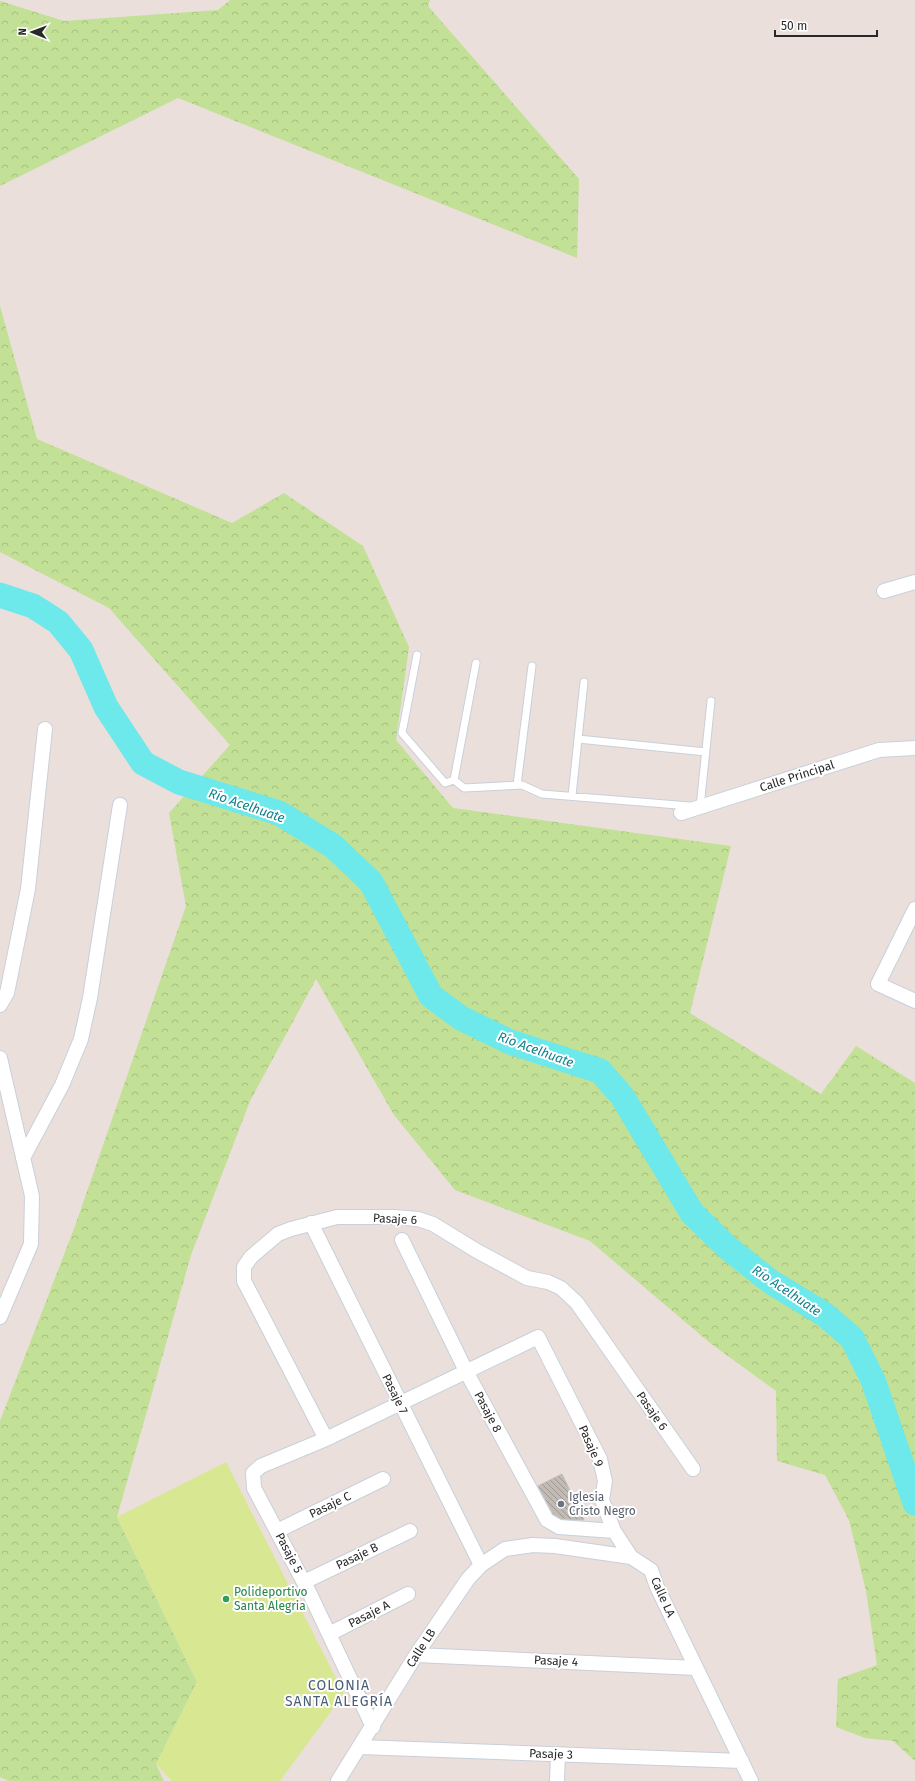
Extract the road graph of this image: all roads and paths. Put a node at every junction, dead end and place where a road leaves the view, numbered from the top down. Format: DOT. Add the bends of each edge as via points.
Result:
graph roads {
  1 [pos="915,582"];
  2 [pos="884,592"];
  3 [pos="417,655"];
  4 [pos="476,664"];
  5 [pos="532,666"];
  6 [pos="584,682"];
  7 [pos="711,701"];
  8 [pos="45,729"];
  9 [pos="578,739"];
  10 [pos="915,748"];
  11 [pos="706,752"];
  12 [pos="454,780"];
  13 [pos="517,785"];
  14 [pos="572,796"];
  15 [pos="120,805"];
  16 [pos="701,807"];
  17 [pos="681,813"];
  18 [pos="915,909"];
  19 [pos="915,1001"];
  20 [pos="0,1005"];
  21 [pos="0,1058"];
  22 [pos="23,1158"];
  23 [pos="311,1223"];
  24 [pos="402,1240"];
  25 [pos="0,1317"];
  26 [pos="467,1373"];
  27 [pos="400,1404"];
  28 [pos="326,1439"];
  29 [pos="693,1469"];
  30 [pos="384,1479"];
  31 [pos="277,1531"];
  32 [pos="410,1531"];
  33 [pos="614,1531"];
  34 [pos="631,1557"];
  35 [pos="481,1565"];
  36 [pos="468,1579"];
  37 [pos="304,1582"];
  38 [pos="408,1594"];
  39 [pos="330,1634"];
  40 [pos="416,1655"];
  41 [pos="696,1668"];
  42 [pos="373,1727"];
  43 [pos="360,1747"];
  44 [pos="558,1754"];
  45 [pos="742,1761"];
  46 [pos="338,1781"];
  47 [pos="557,1781"];
  48 [pos="751,1781"];
  1 -- 2 [label="street"];
  3 -- 12 [label="lane" via="402,733 445,783"];
  4 -- 12 [label="lane"];
  5 -- 13 [label="lane"];
  6 -- 9 [label="lane"];
  7 -- 11 [label="lane"];
  8 -- 20 [label="street" via="28,890 7,993"];
  9 -- 11 [label="lane"];
  9 -- 14 [label="lane"];
  10 -- 16 [label="street, Calle Principal" via="879,750"];
  11 -- 16 [label="lane"];
  12 -- 13 [label="lane" via="464,788"];
  13 -- 14 [label="lane" via="542,794"];
  14 -- 16 [label="lane"];
  15 -- 22 [label="street" via="90,998 80,1039 62,1085"];
  16 -- 17 [label="street, Calle Principal"];
  18 -- 19 [label="street" via="878,984"];
  21 -- 22 [label="street"];
  22 -- 25 [label="street" via="32,1196 31,1244"];
  23 -- 27 [label="street, Pasaje 7"];
  23 -- 28 [label="street, Pasaje 6" via="278,1234 251,1257 244,1267 244,1281"];
  23 -- 29 [label="street, Pasaje 6" via="337,1217 418,1219 433,1224 527,1278 548,1282 561,1288 577,1303"];
  24 -- 26 [label="street, Pasaje 8"];
  26 -- 27 [label="street"];
  26 -- 33 [label="street, Pasaje 8" via="547,1520 558,1527"];
  26 -- 33 [label="street, Pasaje 9" via="538,1337 600,1459 605,1481 602,1500"];
  27 -- 28 [label="street"];
  27 -- 35 [label="street, Pasaje 7"];
  28 -- 31 [label="street, Pasaje 5" via="261,1466 253,1473 254,1488"];
  30 -- 31 [label="street, Pasaje C"];
  31 -- 37 [label="street, Pasaje 5"];
  32 -- 37 [label="street, Pasaje B"];
  33 -- 34 [label="street, Pasaje 9"];
  34 -- 35 [label="street, Calle LA" via="533,1545 505,1549"];
  34 -- 41 [label="street, Calle LA" via="651,1570 656,1587"];
  35 -- 36 [label="street, Calle LA"];
  36 -- 40 [label="street, Calle LB"];
  37 -- 39 [label="street, Pasaje 5"];
  38 -- 39 [label="street, Pasaje A"];
  39 -- 42 [label="street, Pasaje 5"];
  40 -- 41 [label="street, Pasaje 4"];
  40 -- 42 [label="street, Calle LB"];
  41 -- 45 [label="street, Calle LA"];
  42 -- 43 [label="street, Calle LB"];
  43 -- 44 [label="street, Pasaje 3"];
  43 -- 46 [label="street, Calle LB"];
  44 -- 45 [label="street, Pasaje 3"];
  44 -- 47 [label="street"];
  45 -- 48 [label="street, Calle LA"];
}
